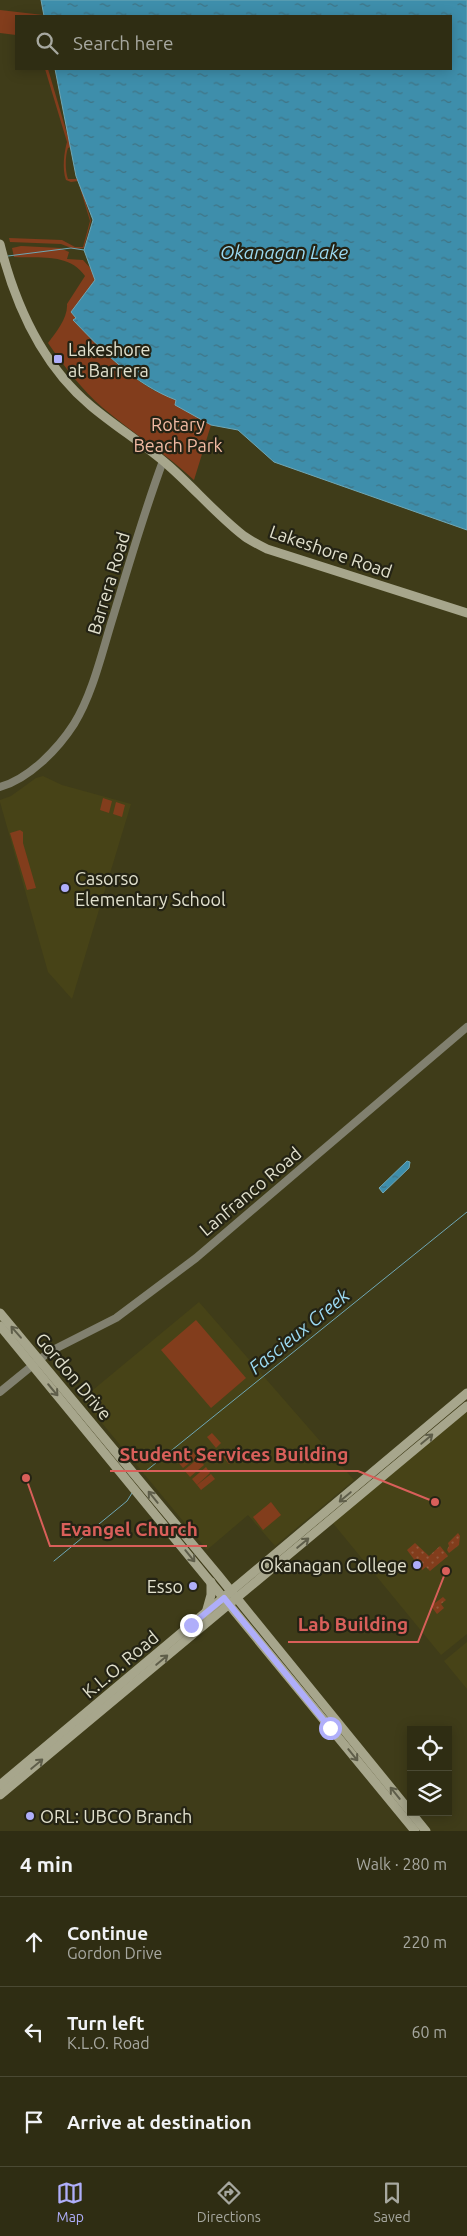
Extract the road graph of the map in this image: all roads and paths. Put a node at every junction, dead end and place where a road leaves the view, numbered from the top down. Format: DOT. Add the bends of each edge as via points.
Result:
graph roads {
  1 [pos="0,244"];
  2 [pos="163,461"];
  3 [pos="467,613"];
  4 [pos="0,787"];
  5 [pos="467,1027"];
  6 [pos="0,1313"];
  7 [pos="0,1326"];
  8 [pos="36,1363"];
  9 [pos="0,1392"];
  10 [pos="467,1393"];
  11 [pos="467,1406"];
  12 [pos="214,1578"];
  13 [pos="250,1582"];
  14 [pos="230,1598"];
  15 [pos="249,1614"];
  16 [pos="209,1616"];
  17 [pos="244,1623"];
  18 [pos="0,1785"];
  19 [pos="0,1795"];
  20 [pos="415,1831"];
  21 [pos="426,1831"];
  1 -- 2 [label="main road, Lakeshore Road" via="23,316 60,374 89,405"];
  2 -- 3 [label="main road, Lakeshore Road" via="244,536 267,549"];
  2 -- 4 [label="street, Barrera Road" via="79,713 42,757"];
  5 -- 8 [label="street, Lanfranco Road" via="196,1258 116,1318 49,1352"];
  8 -- 6 [label="main road, Gordon Drive, one-way"];
  7 -- 8 [label="main road, Gordon Drive"];
  8 -- 9 [label="street, Lanfranco Road"];
  8 -- 12 [label="main road, Gordon Drive"];
  10 -- 13 [label="main road, K.L.O. Road, one-way"];
  13 -- 11 [label="main road, K.L.O. Road, one-way"];
  12 -- 13 [label="main road"];
  12 -- 14 [label="main road, Gordon Drive"];
  12 -- 16 [label="main road"];
  13 -- 14 [label="main road, K.L.O. Road"];
  13 -- 15 [label="main road"];
  14 -- 15 [label="main road, Gordon Drive"];
  14 -- 16 [label="main road, K.L.O. Road"];
  14 -- 17 [label="main road, Gordon Drive"];
  21 -- 15 [label="main road, Gordon Drive, one-way"];
  16 -- 17 [label="main road" via="232,1616"];
  16 -- 18 [label="main road, K.L.O. Road"];
  19 -- 16 [label="main road, K.L.O. Road, one-way"];
  17 -- 20 [label="main road, Gordon Drive, one-way"];
}
